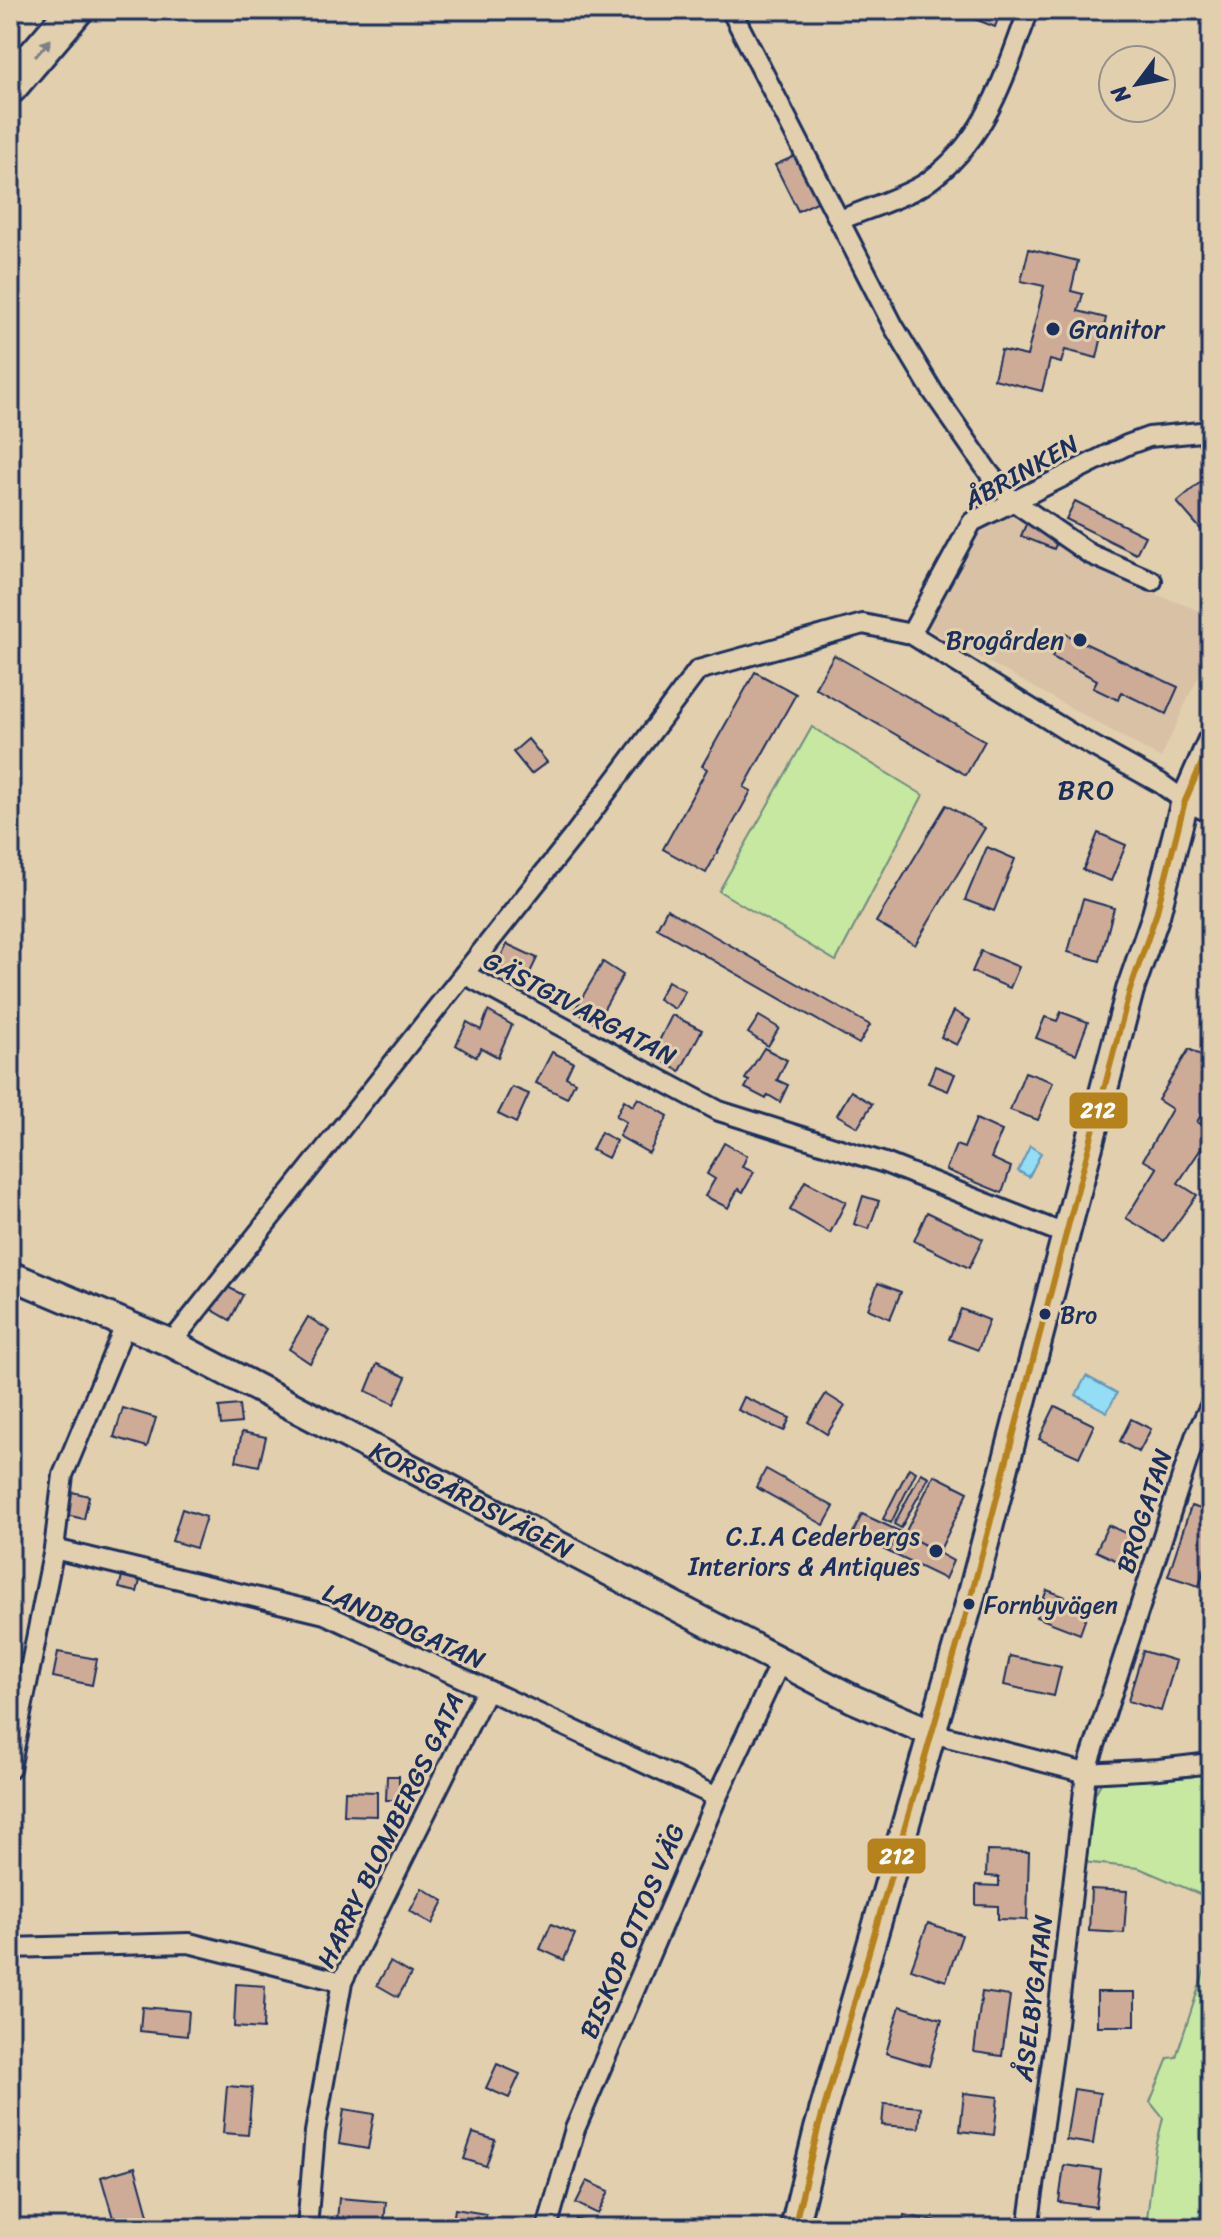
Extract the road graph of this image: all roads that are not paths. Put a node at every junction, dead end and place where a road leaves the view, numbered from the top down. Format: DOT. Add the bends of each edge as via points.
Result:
graph roads {
  1 [pos="44,10"];
  2 [pos="75,10"];
  3 [pos="731,10"];
  4 [pos="1029,10"];
  5 [pos="10,50"];
  6 [pos="10,86"];
  7 [pos="840,220"];
  8 [pos="1211,431"];
  9 [pos="1013,501"];
  10 [pos="1152,581"];
  11 [pos="911,634"];
  12 [pos="1211,742"];
  13 [pos="1185,801"];
  14 [pos="1211,813"];
  15 [pos="464,974"];
  16 [pos="1067,1235"];
  17 [pos="10,1275"];
  18 [pos="126,1323"];
  19 [pos="171,1343"];
  20 [pos="1211,1404"];
  21 [pos="54,1549"];
  22 [pos="781,1660"];
  23 [pos="486,1691"];
  24 [pos="932,1733"];
  25 [pos="1211,1763"];
  26 [pos="10,1769"];
  27 [pos="1086,1773"];
  28 [pos="717,1797"];
  29 [pos="10,1948"];
  30 [pos="342,1982"];
  31 [pos="307,2228"];
  32 [pos="547,2228"];
  33 [pos="794,2228"];
  34 [pos="1028,2228"];
  1 -- 5 [label="highway"];
  6 -- 2 [label="highway, one-way"];
  3 -- 7 [label="street"];
  4 -- 7 [label="street" via="991,109 971,142 925,184"];
  7 -- 9 [label="street" via="933,392"];
  8 -- 9 [label="street, ÅBRINKEN" via="1149,437"];
  9 -- 10 [label="street" via="1090,554"];
  9 -- 11 [label="street, ÅBRINKEN" via="972,522"];
  11 -- 13 [label="street"];
  11 -- 15 [label="street" via="863,624 698,670"];
  12 -- 13 [label="street"];
  13 -- 14 [label="street"];
  13 -- 16 [label="street"];
  15 -- 16 [label="street, GÄSTGIVARGATAN" via="719,1111 885,1163"];
  15 -- 19 [label="street, GÄSTGIVARGATAN"];
  16 -- 24 [label="street"];
  17 -- 18 [label="street, KORSGÅRDSVÄGEN"];
  18 -- 19 [label="street, KORSGÅRDSVÄGEN"];
  18 -- 21 [label="street" via="63,1475"];
  19 -- 22 [label="street, KORSGÅRDSVÄGEN"];
  20 -- 27 [label="street, BROGATAN" via="1195,1437"];
  21 -- 23 [label="street, LANDBOGATAN" via="325,1614"];
  21 -- 26 [label="street"];
  22 -- 24 [label="street, KORSGÅRDSVÄGEN"];
  22 -- 28 [label="street, BISKOP OTTOS VÄG"];
  23 -- 28 [label="street, LANDBOGATAN"];
  23 -- 30 [label="street, HARRY BLOMBERGS GATA"];
  24 -- 27 [label="street"];
  24 -- 33 [label="street"];
  25 -- 27 [label="street"];
  27 -- 34 [label="street, ÅSELBYGATAN"];
  28 -- 32 [label="street, BISKOP OTTOS VÄG" via="575,2129"];
  29 -- 30 [label="street" via="189,1943"];
  30 -- 31 [label="street, HARRY BLOMBERGS GATA" via="315,2132"];
}
